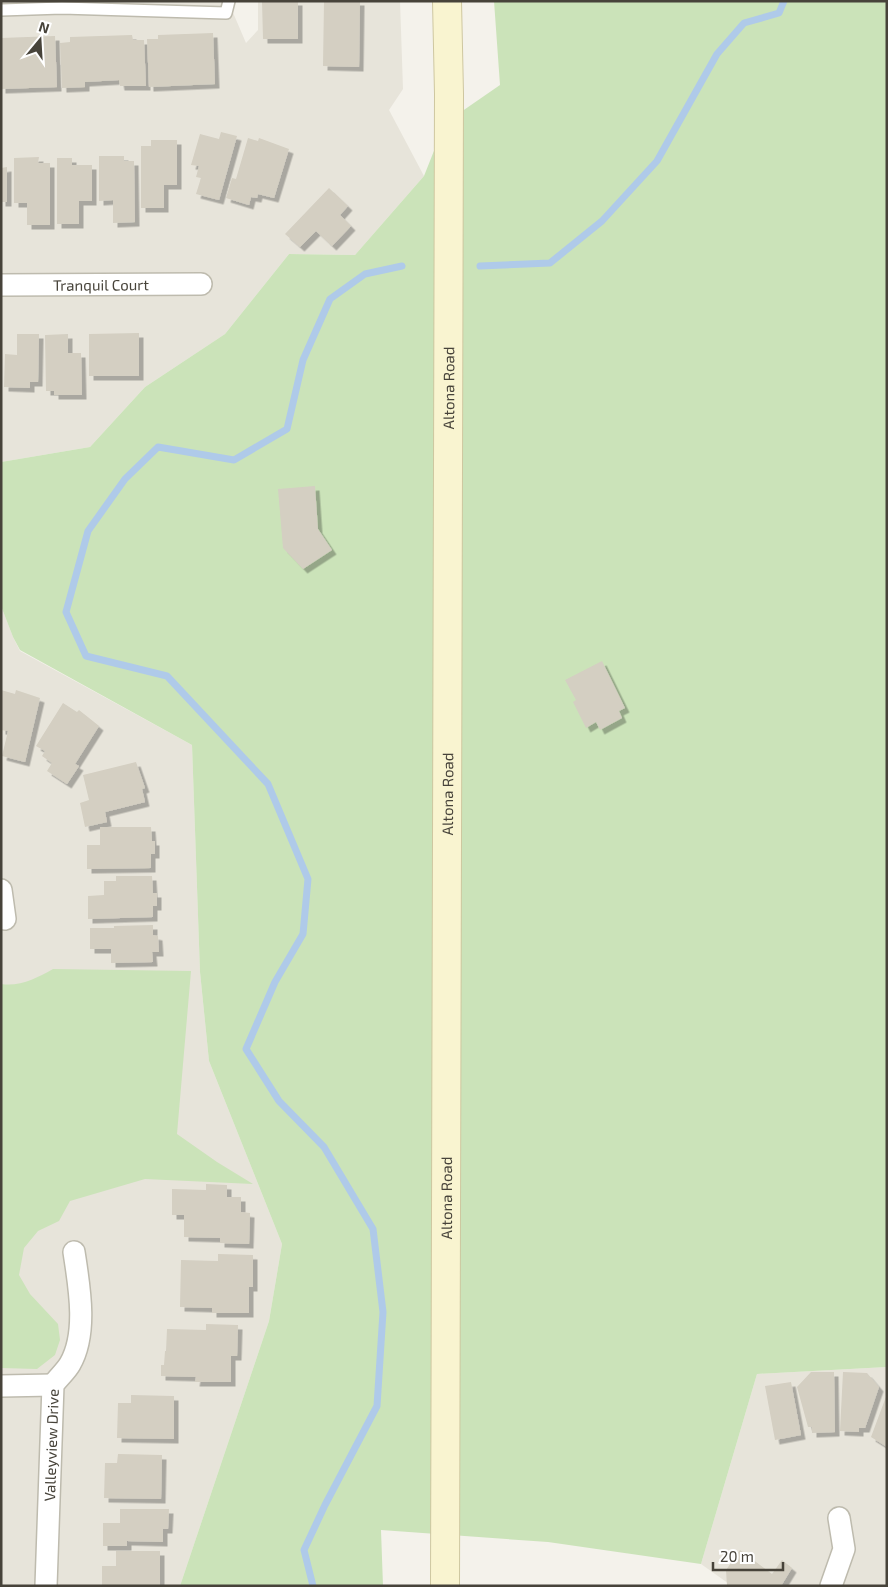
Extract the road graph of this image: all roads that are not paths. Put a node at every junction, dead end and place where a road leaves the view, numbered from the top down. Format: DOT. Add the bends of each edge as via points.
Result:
graph roads {
  1 [pos="228,1"];
  2 [pos="447,1"];
  3 [pos="62,5"];
  4 [pos="1,10"];
  5 [pos="201,284"];
  6 [pos="1,285"];
  7 [pos="1,890"];
  8 [pos="5,919"];
  9 [pos="74,1252"];
  10 [pos="53,1385"];
  11 [pos="1,1386"];
  12 [pos="839,1518"];
  13 [pos="46,1586"];
  14 [pos="445,1586"];
  15 [pos="831,1586"];
  1 -- 3 [label="lane" via="226,13"];
  2 -- 14 [label="main road, Altona Road"];
  3 -- 4 [label="lane"];
  5 -- 6 [label="street, Tranquil Court"];
  7 -- 8 [label="street"];
  9 -- 10 [label="street, Valleyview Drive" via="80,1292 80,1332 70,1364"];
  10 -- 11 [label="street"];
  10 -- 13 [label="street, Valleyview Drive"];
  12 -- 15 [label="street" via="844,1549"];
}
